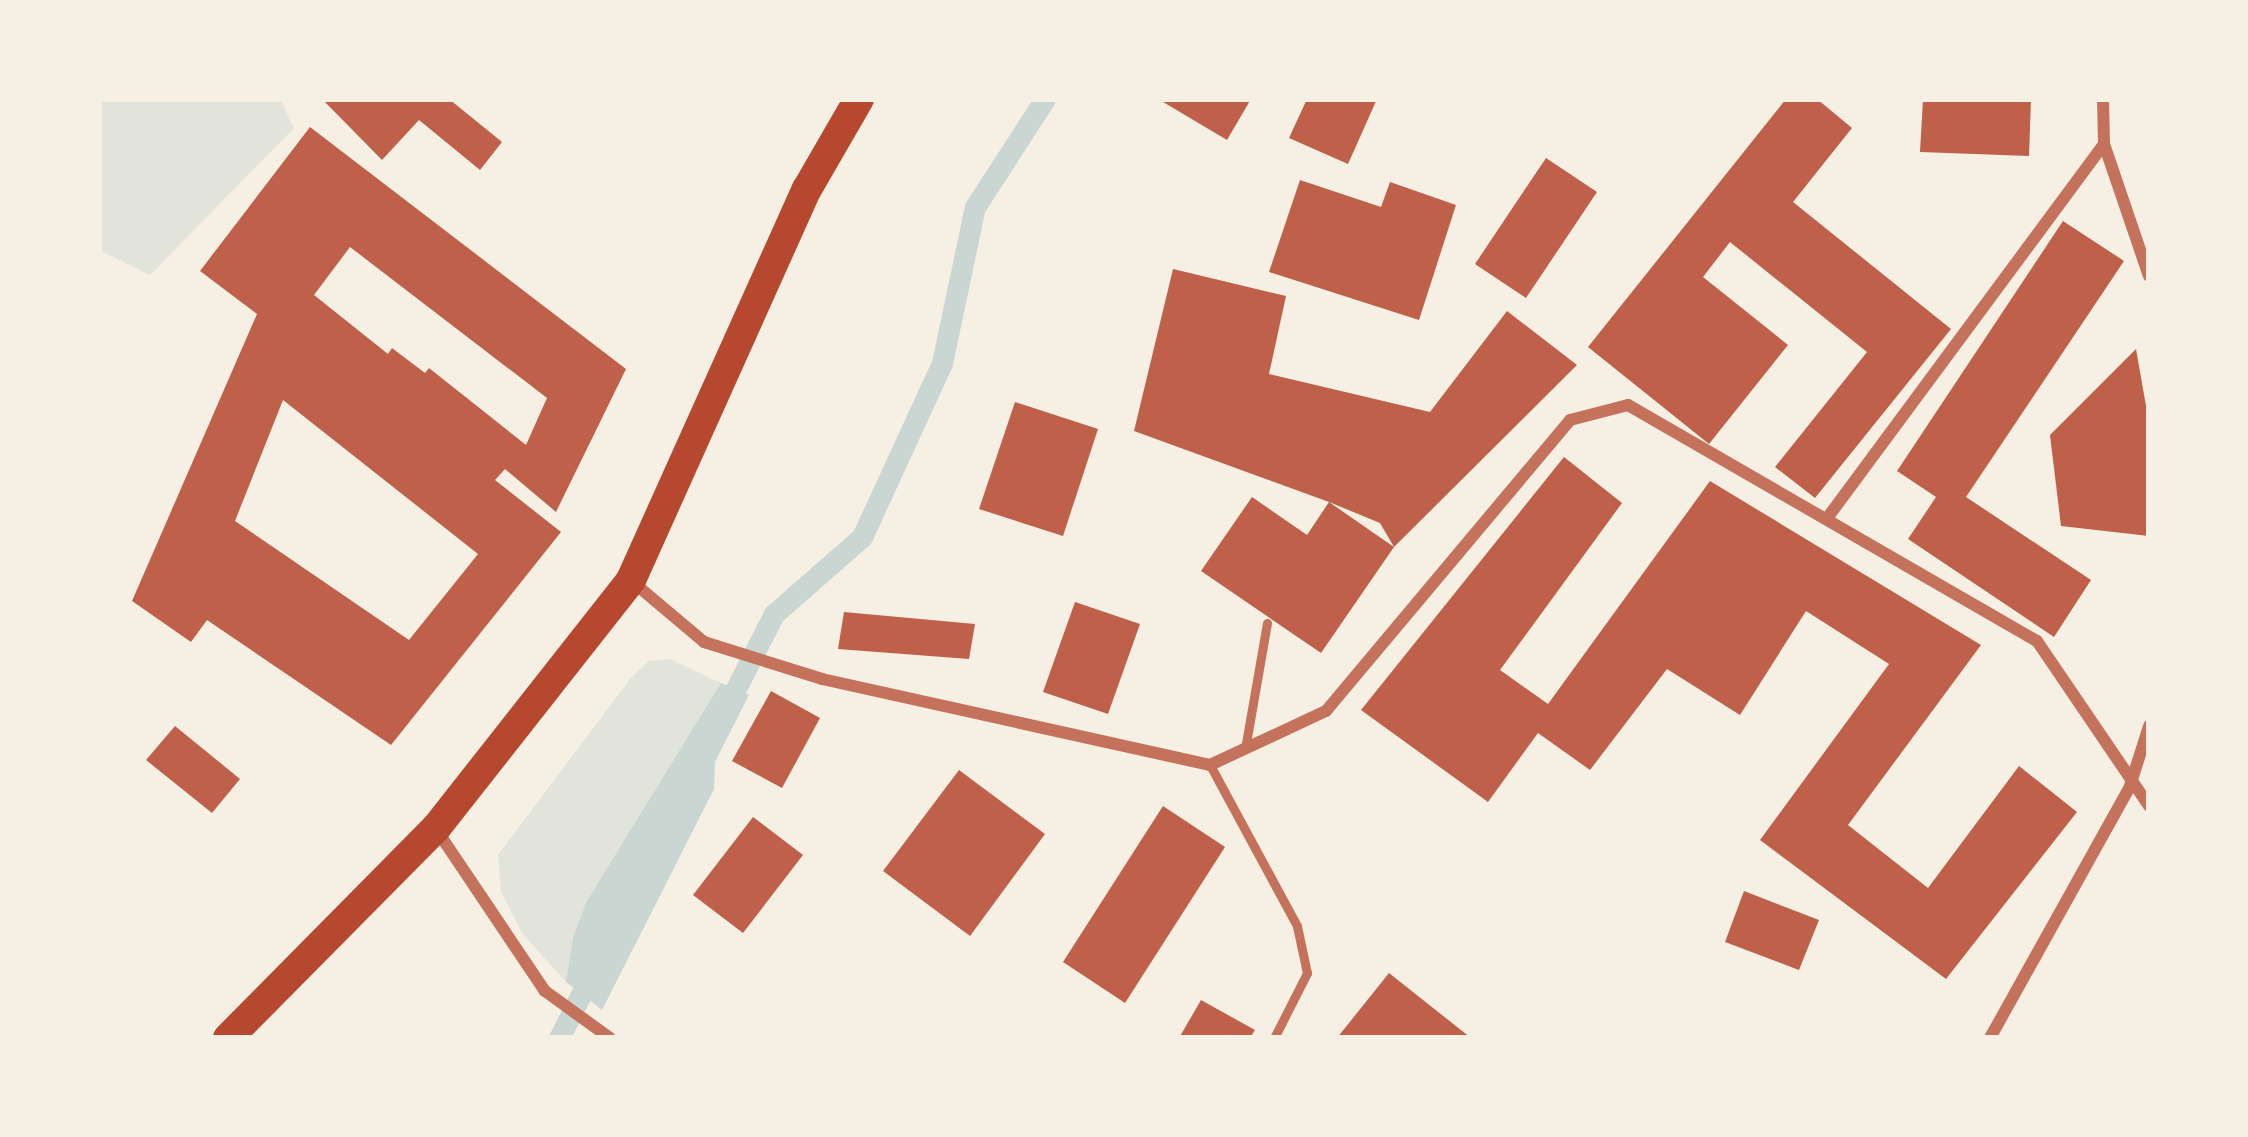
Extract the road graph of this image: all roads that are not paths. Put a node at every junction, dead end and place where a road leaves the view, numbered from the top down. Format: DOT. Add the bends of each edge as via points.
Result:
graph roads {
  1 [pos="859,99"];
  2 [pos="2103,99"];
  3 [pos="2104,144"];
  4 [pos="2149,276"];
  5 [pos="1828,517"];
  6 [pos="631,580"];
  7 [pos="1267,623"];
  8 [pos="2149,726"];
  9 [pos="1245,749"];
  10 [pos="1210,765"];
  11 [pos="2130,786"];
  12 [pos="2149,806"];
  13 [pos="436,828"];
  14 [pos="228,1038"];
  15 [pos="610,1038"];
  16 [pos="1274,1038"];
  17 [pos="1990,1038"];
  1 -- 6 [label="main road" via="807,189"];
  2 -- 3 [label="street"];
  3 -- 4 [label="street"];
  3 -- 5 [label="street"];
  5 -- 9 [label="street" via="1628,406 1570,420 1326,711"];
  5 -- 11 [label="street" via="2037,641"];
  6 -- 10 [label="street" via="704,642 822,680"];
  6 -- 13 [label="main road"];
  7 -- 9 [label="lane"];
  8 -- 11 [label="street"];
  9 -- 10 [label="street"];
  10 -- 16 [label="lane" via="1297,926 1307,973"];
  11 -- 12 [label="street"];
  11 -- 17 [label="street"];
  13 -- 14 [label="main road"];
  13 -- 15 [label="street" via="545,991"];
}
